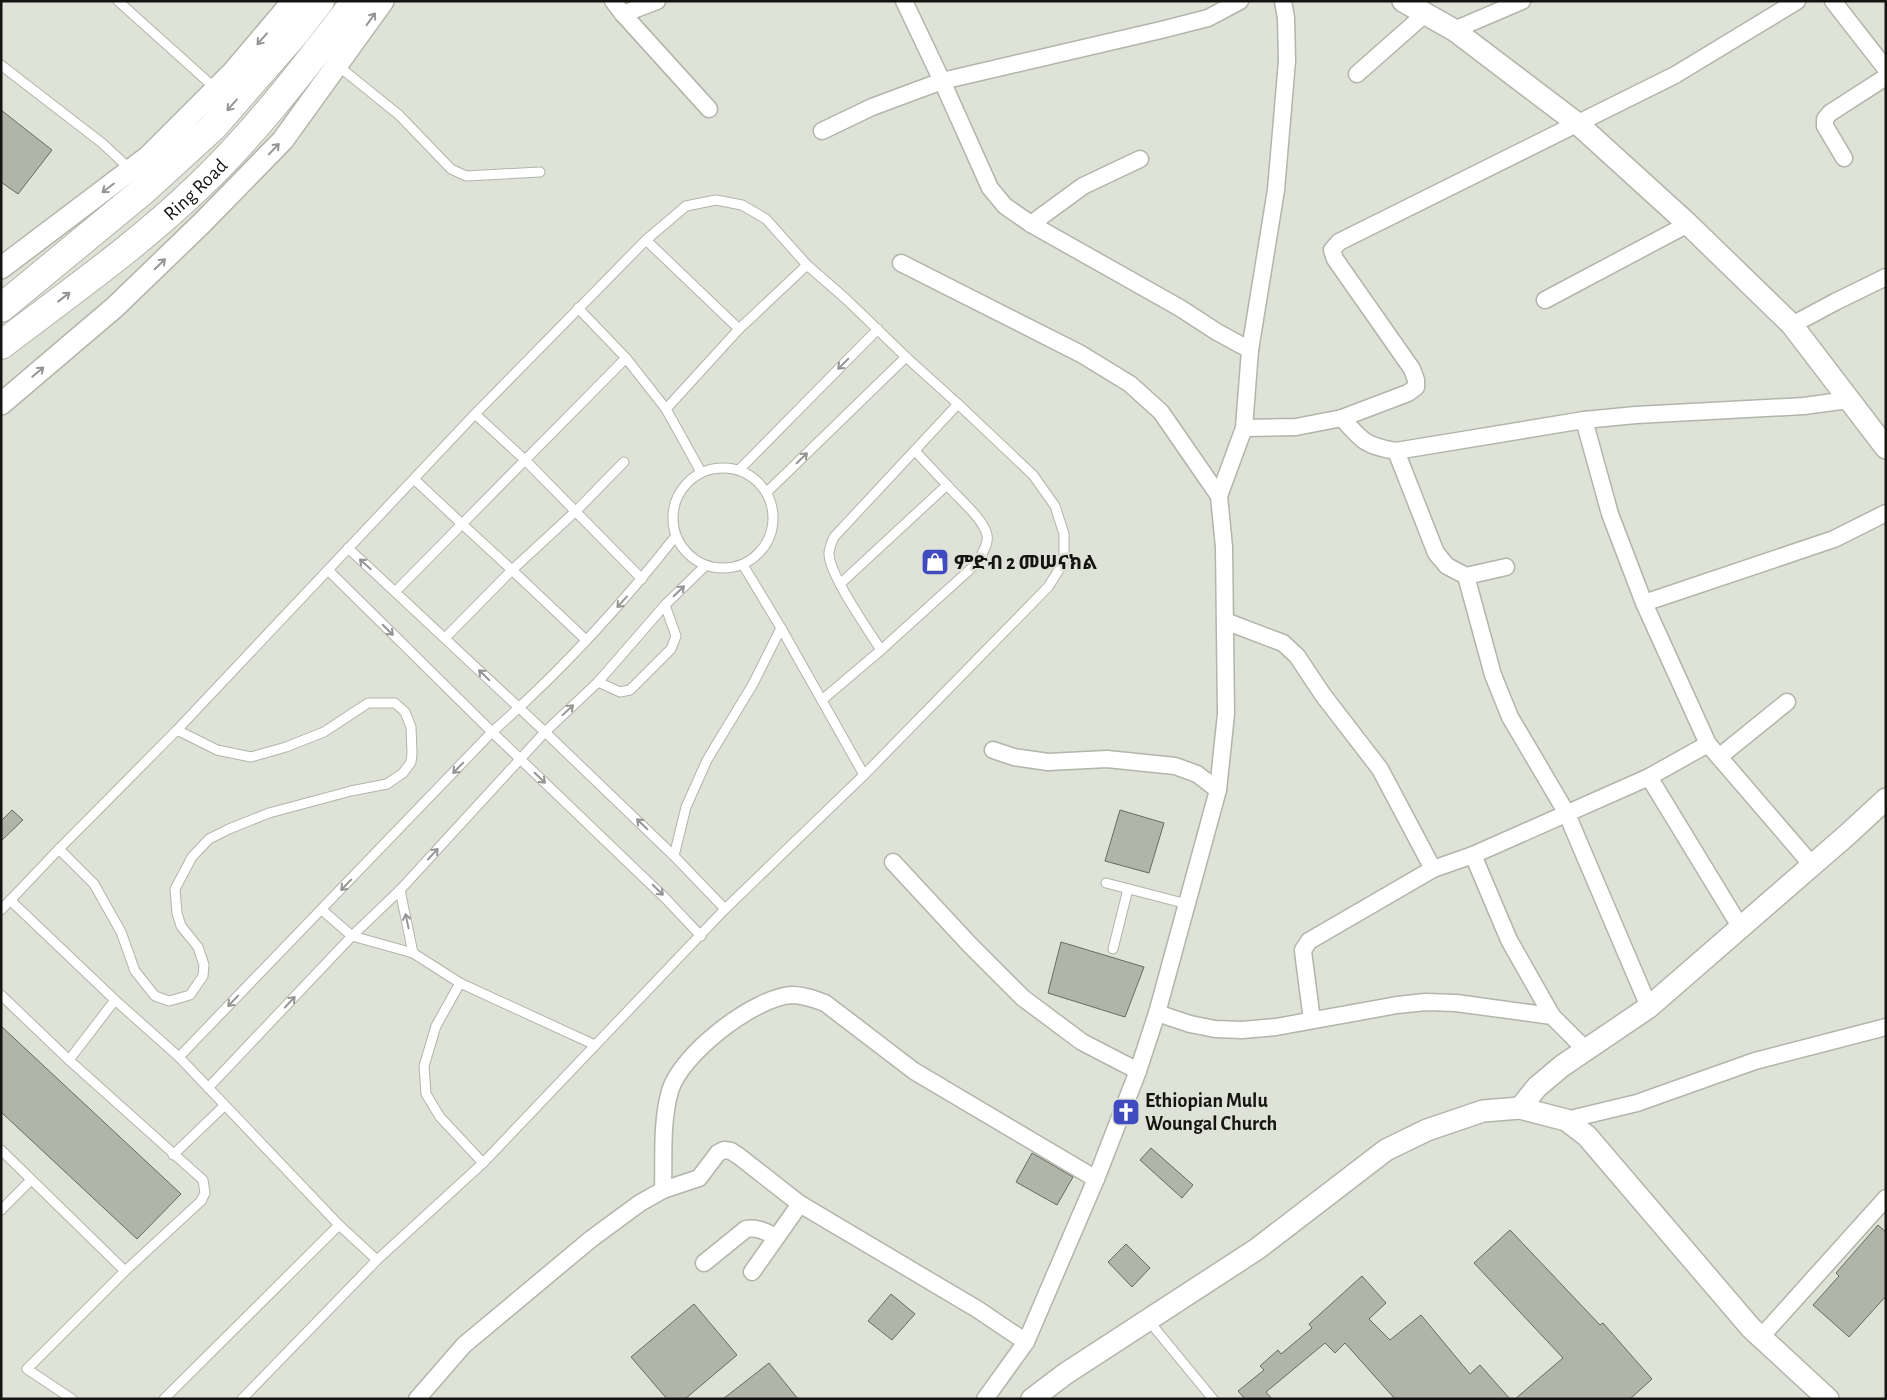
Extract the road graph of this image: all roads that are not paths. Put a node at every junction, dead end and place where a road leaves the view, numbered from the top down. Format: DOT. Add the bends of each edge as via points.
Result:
graph roads {
  1 [pos="118,1"];
  2 [pos="293,1"];
  3 [pos="320,1"];
  4 [pos="356,1"];
  5 [pos="383,1"];
  6 [pos="657,1"];
  7 [pos="904,1"];
  8 [pos="1240,1"];
  9 [pos="1283,1"];
  10 [pos="1403,1"];
  11 [pos="1522,1"];
  12 [pos="1833,1"];
  13 [pos="1790,3"];
  14 [pos="618,8"];
  15 [pos="1425,14"];
  16 [pos="1454,30"];
  17 [pos="337,65"];
  18 [pos="1,66"];
  19 [pos="1886,70"];
  20 [pos="1357,74"];
  21 [pos="1886,77"];
  22 [pos="942,81"];
  23 [pos="216,89"];
  24 [pos="709,109"];
  25 [pos="1578,124"];
  26 [pos="822,131"];
  27 [pos="1844,158"];
  28 [pos="1140,159"];
  29 [pos="131,170"];
  30 [pos="540,172"];
  31 [pos="1030,224"];
  32 [pos="1688,224"];
  33 [pos="646,240"];
  34 [pos="75,247"];
  35 [pos="901,263"];
  36 [pos="807,265"];
  37 [pos="1,268"];
  38 [pos="1886,277"];
  39 [pos="1,290"];
  40 [pos="1544,300"];
  41 [pos="1,308"];
  42 [pos="578,308"];
  43 [pos="1792,325"];
  44 [pos="25,327"];
  45 [pos="740,329"];
  46 [pos="878,329"];
  47 [pos="1,345"];
  48 [pos="1250,350"];
  49 [pos="1,351"];
  50 [pos="626,358"];
  51 [pos="906,358"];
  52 [pos="1848,400"];
  53 [pos="1,404"];
  54 [pos="958,404"];
  55 [pos="666,409"];
  56 [pos="475,414"];
  57 [pos="1342,418"];
  58 [pos="1584,420"];
  59 [pos="1244,428"];
  60 [pos="1886,448"];
  61 [pos="915,451"];
  62 [pos="1396,451"];
  63 [pos="525,460"];
  64 [pos="624,462"];
  65 [pos="739,470"];
  66 [pos="701,472"];
  67 [pos="414,479"];
  68 [pos="947,486"];
  69 [pos="767,492"];
  70 [pos="1219,496"];
  71 [pos="576,511"];
  72 [pos="1886,513"];
  73 [pos="462,524"];
  74 [pos="675,538"];
  75 [pos="348,548"];
  76 [pos="743,565"];
  77 [pos="705,566"];
  78 [pos="1506,567"];
  79 [pos="512,570"];
  80 [pos="329,571"];
  81 [pos="1466,576"];
  82 [pos="642,579"];
  83 [pos="840,584"];
  84 [pos="396,592"];
  85 [pos="1644,603"];
  86 [pos="665,605"];
  87 [pos="1225,621"];
  88 [pos="781,628"];
  89 [pos="445,638"];
  90 [pos="586,640"];
  91 [pos="881,650"];
  92 [pos="598,682"];
  93 [pos="822,700"];
  94 [pos="1787,702"];
  95 [pos="519,709"];
  96 [pos="177,730"];
  97 [pos="492,732"];
  98 [pos="545,732"];
  99 [pos="1708,744"];
  100 [pos="993,750"];
  101 [pos="1719,757"];
  102 [pos="520,759"];
  103 [pos="864,775"];
  104 [pos="1649,777"];
  105 [pos="1218,790"];
  106 [pos="1886,799"];
  107 [pos="1566,812"];
  108 [pos="59,849"];
  109 [pos="1472,855"];
  110 [pos="674,856"];
  111 [pos="893,862"];
  112 [pos="1812,865"];
  113 [pos="1433,869"];
  114 [pos="1106,884"];
  115 [pos="1128,889"];
  116 [pos="400,890"];
  117 [pos="10,900"];
  118 [pos="1187,904"];
  119 [pos="725,908"];
  120 [pos="1,910"];
  121 [pos="322,910"];
  122 [pos="1741,928"];
  123 [pos="352,936"];
  124 [pos="701,936"];
  125 [pos="1113,949"];
  126 [pos="414,953"];
  127 [pos="460,983"];
  128 [pos="1,995"];
  129 [pos="114,1000"];
  130 [pos="1649,1007"];
  131 [pos="1157,1012"];
  132 [pos="1552,1016"];
  133 [pos="1312,1020"];
  134 [pos="1886,1028"];
  135 [pos="595,1045"];
  136 [pos="1586,1050"];
  137 [pos="178,1057"];
  138 [pos="70,1060"];
  139 [pos="1138,1071"];
  140 [pos="208,1088"];
  141 [pos="224,1106"];
  142 [pos="1520,1108"];
  143 [pos="1566,1120"];
  144 [pos="1,1150"];
  145 [pos="173,1155"];
  146 [pos="483,1164"];
  147 [pos="1096,1179"];
  148 [pos="31,1180"];
  149 [pos="663,1190"];
  150 [pos="1886,1198"];
  151 [pos="800,1204"];
  152 [pos="1,1210"];
  153 [pos="339,1225"];
  154 [pos="776,1237"];
  155 [pos="377,1260"];
  156 [pos="704,1263"];
  157 [pos="125,1272"];
  158 [pos="752,1272"];
  159 [pos="1148,1320"];
  160 [pos="1761,1337"];
  161 [pos="1026,1342"];
  162 [pos="72,1399"];
  163 [pos="164,1399"];
  164 [pos="242,1399"];
  165 [pos="417,1399"];
  166 [pos="985,1399"];
  167 [pos="1032,1399"];
  168 [pos="1213,1399"];
  169 [pos="1828,1399"];
  1 -- 23 [label="lane"];
  2 -- 23 [label="street, one-way"];
  3 -- 34 [label="highway, Ring Road, one-way" via="213,127"];
  44 -- 4 [label="highway, Ring Road, one-way" via="160,222 200,186 274,107"];
  17 -- 5 [label="street, one-way"];
  6 -- 14 [label="street"];
  7 -- 22 [label="street"];
  8 -- 22 [label="street" via="1208,18"];
  9 -- 48 [label="street" via="1287,61 1276,190"];
  10 -- 15 [label="street"];
  11 -- 16 [label="street"];
  12 -- 19 [label="street"];
  13 -- 25 [label="street" via="1675,75"];
  14 -- 24 [label="street"];
  15 -- 16 [label="street"];
  15 -- 20 [label="street"];
  16 -- 25 [label="street"];
  17 -- 30 [label="lane" via="399,115 451,170 466,176"];
  53 -- 17 [label="street, one-way" via="115,308 202,223 284,140"];
  18 -- 29 [label="lane" via="102,143"];
  21 -- 27 [label="street" via="1824,119"];
  22 -- 26 [label="street"];
  22 -- 31 [label="street" via="990,188 1005,206"];
  23 -- 29 [label="street"];
  25 -- 32 [label="street"];
  25 -- 57 [label="street" via="1339,242 1332,250 1335,259 1412,369 1416,380 1416,388 1408,393"];
  28 -- 31 [label="street" via="1083,186"];
  29 -- 37 [label="street, one-way"];
  31 -- 48 [label="street"];
  32 -- 40 [label="street"];
  32 -- 43 [label="street"];
  33 -- 36 [label="lane" via="686,206 716,200 742,204 766,219"];
  33 -- 42 [label="lane"];
  33 -- 45 [label="lane"];
  34 -- 39 [label="highway" via="39,264"];
  34 -- 41 [label="highway, Ring Road"];
  35 -- 70 [label="street" via="1081,354 1130,384 1160,412"];
  36 -- 45 [label="lane"];
  36 -- 46 [label="lane"];
  38 -- 43 [label="street"];
  42 -- 50 [label="lane"];
  42 -- 56 [label="lane"];
  43 -- 52 [label="street"];
  44 -- 47 [label="highway, Ring Road"];
  44 -- 49 [label="highway"];
  45 -- 55 [label="lane"];
  46 -- 51 [label="lane"];
  46 -- 65 [label="lane, one-way"];
  48 -- 59 [label="street"];
  50 -- 55 [label="lane"];
  50 -- 63 [label="lane"];
  51 -- 54 [label="lane"];
  69 -- 51 [label="lane, one-way"];
  52 -- 58 [label="street" via="1804,406"];
  52 -- 60 [label="street"];
  54 -- 61 [label="lane"];
  54 -- 103 [label="lane" via="1033,475 1056,506 1064,534 1064,562 1048,587"];
  55 -- 66 [label="lane"];
  56 -- 63 [label="lane"];
  56 -- 67 [label="lane"];
  57 -- 59 [label="street" via="1296,427"];
  57 -- 62 [label="street" via="1360,439 1374,447"];
  58 -- 62 [label="street"];
  58 -- 85 [label="street" via="1610,514"];
  59 -- 70 [label="street"];
  61 -- 68 [label="lane"];
  61 -- 83 [label="lane" via="834,537 829,553"];
  62 -- 81 [label="street" via="1436,553 1448,566"];
  63 -- 71 [label="lane"];
  63 -- 73 [label="lane"];
  64 -- 71 [label="lane"];
  65 -- 66 [label="lane" via="720,467"];
  65 -- 69 [label="lane" via="755,478"];
  66 -- 74 [label="lane" via="685,484 675,500 672,519"];
  67 -- 73 [label="lane"];
  67 -- 75 [label="lane"];
  68 -- 83 [label="lane"];
  68 -- 91 [label="lane" via="981,522 988,536 986,547 976,564"];
  69 -- 76 [label="lane" via="773,508 774,526 768,542 757,556"];
  70 -- 87 [label="street" via="1224,547"];
  71 -- 79 [label="lane"];
  71 -- 82 [label="lane"];
  72 -- 85 [label="street" via="1834,539"];
  73 -- 79 [label="lane"];
  73 -- 84 [label="lane"];
  74 -- 77 [label="lane" via="688,555"];
  74 -- 82 [label="lane"];
  75 -- 80 [label="lane"];
  84 -- 75 [label="lane, one-way"];
  76 -- 77 [label="lane" via="724,569"];
  76 -- 88 [label="lane"];
  86 -- 77 [label="lane, one-way"];
  78 -- 81 [label="street"];
  79 -- 89 [label="lane"];
  79 -- 90 [label="lane"];
  80 -- 96 [label="lane"];
  80 -- 97 [label="lane, one-way"];
  81 -- 107 [label="street" via="1493,675 1510,717"];
  82 -- 90 [label="lane, one-way"];
  83 -- 91 [label="lane"];
  84 -- 89 [label="lane"];
  85 -- 99 [label="street"];
  86 -- 92 [label="lane"];
  86 -- 92 [label="lane" via="676,636 671,649 630,690 620,692"];
  87 -- 105 [label="street" via="1226,714"];
  87 -- 113 [label="street" via="1282,643 1297,656 1380,769"];
  88 -- 93 [label="lane"];
  88 -- 110 [label="lane" via="753,684 707,760 686,807"];
  95 -- 89 [label="lane, one-way"];
  90 -- 95 [label="lane"];
  91 -- 93 [label="lane"];
  98 -- 92 [label="lane, one-way"];
  93 -- 103 [label="lane"];
  94 -- 101 [label="street"];
  95 -- 97 [label="lane"];
  95 -- 98 [label="lane"];
  96 -- 108 [label="lane"];
  96 -- 108 [label="lane" via="217,750 251,757 286,748 324,732 368,703 395,703 405,712 411,727 411,762 403,773 387,784 269,813 209,839 192,857 175,889 181,926 198,947 204,976 190,995 169,1001 155,996 134,971 121,932 94,884"];
  97 -- 102 [label="lane"];
  97 -- 121 [label="lane, one-way"];
  98 -- 102 [label="lane"];
  110 -- 98 [label="lane, one-way"];
  99 -- 101 [label="street"];
  99 -- 104 [label="street"];
  100 -- 105 [label="street" via="1048,762 1107,759 1175,766 1197,774"];
  101 -- 112 [label="street"];
  116 -- 102 [label="lane, one-way"];
  102 -- 124 [label="lane, one-way"];
  103 -- 119 [label="lane"];
  104 -- 107 [label="street"];
  104 -- 122 [label="street"];
  105 -- 118 [label="street"];
  106 -- 112 [label="street"];
  107 -- 109 [label="street"];
  107 -- 130 [label="street"];
  108 -- 117 [label="lane"];
  109 -- 113 [label="street"];
  109 -- 132 [label="street" via="1509,940"];
  110 -- 119 [label="lane"];
  111 -- 139 [label="street" via="1023,998 1082,1042"];
  112 -- 122 [label="street"];
  113 -- 133 [label="street" via="1309,941 1303,950"];
  114 -- 115 [label="lane"];
  115 -- 118 [label="lane"];
  115 -- 125 [label="lane"];
  116 -- 123 [label="lane"];
  126 -- 116 [label="lane, one-way"];
  117 -- 120 [label="lane"];
  117 -- 129 [label="lane"];
  118 -- 131 [label="street"];
  119 -- 124 [label="lane"];
  121 -- 123 [label="lane"];
  121 -- 137 [label="lane, one-way"];
  122 -- 130 [label="street"];
  123 -- 126 [label="lane"];
  140 -- 123 [label="lane, one-way"];
  124 -- 135 [label="lane"];
  126 -- 127 [label="lane"];
  127 -- 135 [label="lane"];
  127 -- 146 [label="lane" via="436,1026 424,1066 426,1094 440,1117"];
  128 -- 138 [label="lane"];
  129 -- 137 [label="lane"];
  129 -- 138 [label="lane"];
  130 -- 136 [label="street"];
  131 -- 133 [label="street" via="1215,1029 1276,1028"];
  131 -- 139 [label="street"];
  132 -- 133 [label="street" via="1426,1002"];
  132 -- 136 [label="street"];
  134 -- 143 [label="street" via="1755,1061 1637,1103"];
  135 -- 146 [label="lane"];
  136 -- 142 [label="street" via="1537,1087"];
  137 -- 140 [label="lane"];
  138 -- 145 [label="lane"];
  139 -- 147 [label="street"];
  140 -- 141 [label="lane"];
  141 -- 145 [label="lane"];
  141 -- 153 [label="lane"];
  142 -- 143 [label="street"];
  142 -- 159 [label="street" via="1483,1111 1428,1130 1386,1150 1257,1250"];
  143 -- 160 [label="street" via="1586,1136"];
  144 -- 148 [label="lane"];
  145 -- 157 [label="lane" via="202,1180 205,1193 201,1201"];
  146 -- 155 [label="lane"];
  147 -- 149 [label="street" via="914,1071 825,1003 808,996 790,995 765,1003 737,1018 706,1042 681,1068 670,1090 664,1119"];
  147 -- 161 [label="street"];
  148 -- 152 [label="lane"];
  148 -- 157 [label="lane"];
  149 -- 151 [label="street" via="699,1178 724,1150 736,1154"];
  149 -- 165 [label="street" via="591,1239 498,1316 464,1345"];
  150 -- 160 [label="street"];
  151 -- 154 [label="street"];
  151 -- 161 [label="street"];
  153 -- 155 [label="lane"];
  153 -- 163 [label="lane"];
  154 -- 156 [label="street" via="762,1229 746,1229"];
  154 -- 158 [label="street"];
  155 -- 164 [label="lane"];
  157 -- 162 [label="lane" via="27,1369"];
  159 -- 167 [label="street"];
  159 -- 168 [label="lane"];
  160 -- 169 [label="street"];
  161 -- 166 [label="street"];
}
